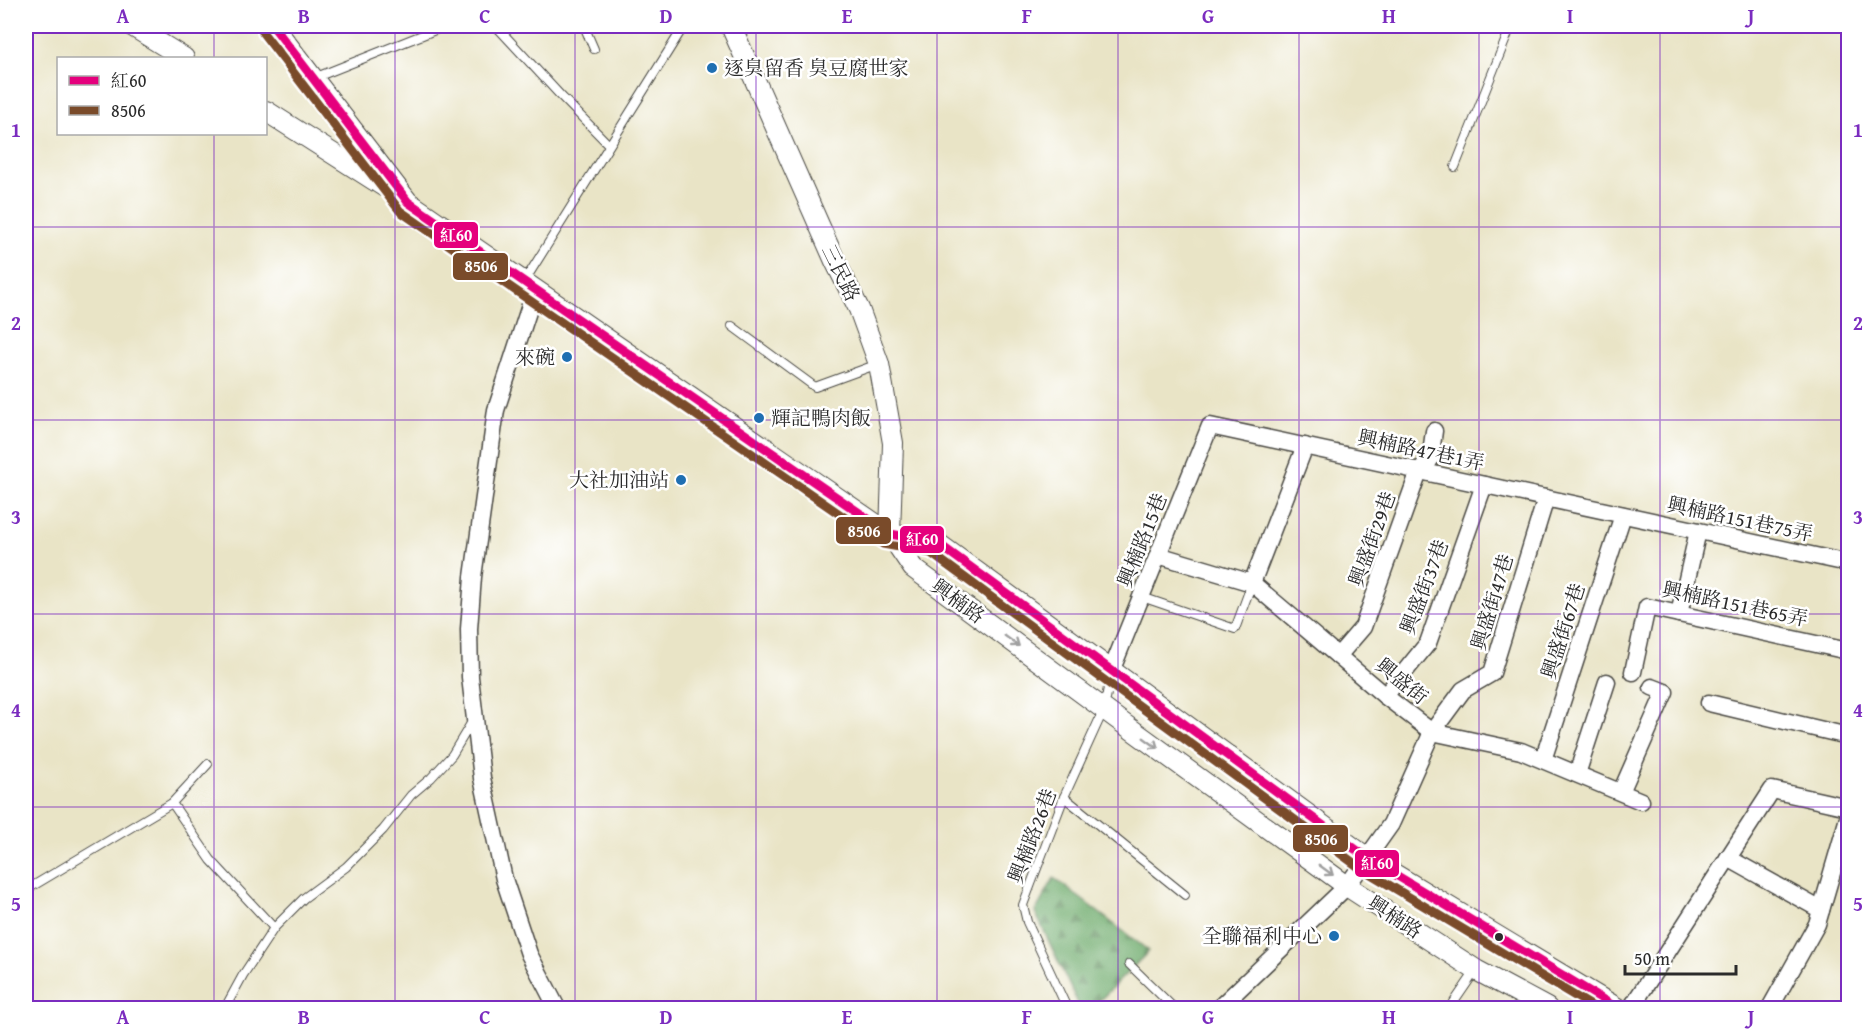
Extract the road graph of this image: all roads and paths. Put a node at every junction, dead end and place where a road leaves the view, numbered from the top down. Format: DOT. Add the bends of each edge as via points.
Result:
graph roads {
  1 [pos="132,26"];
  2 [pos="273,26"];
  3 [pos="445,26"];
  4 [pos="496,26"];
  5 [pos="585,26"];
  6 [pos="684,26"];
  7 [pos="1511,26"];
  8 [pos="736,29"];
  9 [pos="594,49"];
  10 [pos="182,57"];
  11 [pos="314,79"];
  12 [pos="267,112"];
  13 [pos="609,145"];
  14 [pos="1455,167"];
  15 [pos="408,202"];
  16 [pos="530,286"];
  17 [pos="732,326"];
  18 [pos="879,364"];
  19 [pos="1210,426"];
  20 [pos="1434,431"];
  21 [pos="1305,446"];
  22 [pos="1419,471"];
  23 [pos="1484,485"];
  24 [pos="1545,498"];
  25 [pos="1623,515"];
  26 [pos="1698,531"];
  27 [pos="890,534"];
  28 [pos="1158,555"];
  29 [pos="1848,563"];
  30 [pos="1252,583"];
  31 [pos="1142,597"];
  32 [pos="1679,614"];
  33 [pos="1848,651"];
  34 [pos="1338,656"];
  35 [pos="1112,669"];
  36 [pos="1633,672"];
  37 [pos="1607,682"];
  38 [pos="1652,687"];
  39 [pos="1385,696"];
  40 [pos="1709,703"];
  41 [pos="1104,709"];
  42 [pos="475,717"];
  43 [pos="1432,732"];
  44 [pos="1848,736"];
  45 [pos="1543,760"];
  46 [pos="208,764"];
  47 [pos="1577,774"];
  48 [pos="1621,792"];
  49 [pos="1064,797"];
  50 [pos="1641,801"];
  51 [pos="172,803"];
  52 [pos="1848,807"];
  53 [pos="1848,818"];
  54 [pos="1366,857"];
  55 [pos="1728,858"];
  56 [pos="1347,886"];
  57 [pos="26,890"];
  58 [pos="1185,895"];
  59 [pos="1821,910"];
  60 [pos="274,928"];
  61 [pos="1129,964"];
  62 [pos="1476,970"];
  63 [pos="225,1008"];
  64 [pos="557,1008"];
  65 [pos="1067,1008"];
  66 [pos="1174,1008"];
  67 [pos="1219,1008"];
  68 [pos="1450,1008"];
  69 [pos="1547,1008"];
  70 [pos="1617,1008"];
  71 [pos="1630,1008"];
  72 [pos="1770,1008"];
  1 -- 10 [label="street"];
  2 -- 11 [label="street"];
  3 -- 11 [label="lane"];
  4 -- 13 [label="lane"];
  5 -- 9 [label="lane"];
  6 -- 13 [label="lane"];
  7 -- 14 [label="lane"];
  8 -- 18 [label="street, 三民路" via="859,309"];
  11 -- 15 [label="street"];
  12 -- 15 [label="street"];
  13 -- 16 [label="lane"];
  15 -- 16 [label="street"];
  16 -- 27 [label="street"];
  16 -- 42 [label="street" via="496,410 482,509 469,629"];
  17 -- 18 [label="lane" via="815,387"];
  18 -- 27 [label="street, 三民路" via="893,443"];
  19 -- 21 [label="street, 興楠路47巷1弄"];
  19 -- 28 [label="street, 興楠路15巷"];
  20 -- 22 [label="street, 興盛街29巷" via="1430,460"];
  21 -- 22 [label="street, 興楠路47巷1弄"];
  21 -- 30 [label="street"];
  22 -- 23 [label="street, 興楠路47巷1弄"];
  22 -- 34 [label="street, 興盛街29巷" via="1363,627"];
  23 -- 24 [label="street, 興楠路47巷1弄"];
  23 -- 39 [label="street, 興盛街37巷" via="1428,643"];
  24 -- 25 [label="street, 興楠路47巷1弄"];
  24 -- 43 [label="street, 興盛街47巷" via="1492,673 1463,690"];
  25 -- 26 [label="street, 興楠路151巷75弄"];
  25 -- 45 [label="street, 興盛街67巷"];
  26 -- 29 [label="street, 興楠路151巷75弄"];
  26 -- 32 [label="street"];
  27 -- 35 [label="street, 興楠路" via="936,542"];
  27 -- 41 [label="street, 興楠路, one-way" via="913,568"];
  28 -- 30 [label="street, 興盛街"];
  28 -- 31 [label="street, 興楠路15巷"];
  30 -- 31 [label="lane" via="1235,629"];
  30 -- 34 [label="street, 興盛街"];
  31 -- 35 [label="street, 興楠路15巷"];
  32 -- 33 [label="street, 興楠路151巷65弄"];
  32 -- 36 [label="street, 興楠路151巷65弄" via="1647,607"];
  34 -- 39 [label="street, 興盛街"];
  35 -- 41 [label="lane, 興楠路26巷"];
  35 -- 54 [label="street, 興楠路"];
  37 -- 47 [label="street"];
  38 -- 48 [label="street" via="1665,692"];
  39 -- 43 [label="street, 興盛街"];
  40 -- 44 [label="street"];
  41 -- 49 [label="lane, 興楠路26巷"];
  41 -- 56 [label="street, 興楠路, one-way"];
  42 -- 60 [label="lane" via="452,755 411,795 383,830"];
  42 -- 64 [label="street" via="482,778 504,879 529,954"];
  43 -- 45 [label="street, 興盛街" via="1521,751"];
  43 -- 54 [label="street, 興盛街47巷" via="1391,824"];
  45 -- 47 [label="street, 興盛街"];
  46 -- 51 [label="lane"];
  47 -- 48 [label="street, 興盛街"];
  48 -- 50 [label="street, 興盛街"];
  49 -- 58 [label="lane"];
  49 -- 65 [label="lane, 興楠路26巷" via="1023,905"];
  51 -- 57 [label="lane"];
  51 -- 60 [label="lane" via="211,860"];
  52 -- 55 [label="street" via="1772,790"];
  53 -- 59 [label="street"];
  54 -- 56 [label="street, 興盛街47巷"];
  54 -- 70 [label="street, 興楠路"];
  55 -- 59 [label="street"];
  55 -- 71 [label="street"];
  56 -- 62 [label="street, 興楠路"];
  56 -- 67 [label="street, 興盛街47巷"];
  59 -- 72 [label="street"];
  60 -- 63 [label="lane"];
  61 -- 66 [label="lane"];
  62 -- 68 [label="lane"];
  62 -- 69 [label="street, 興楠路"];
}
